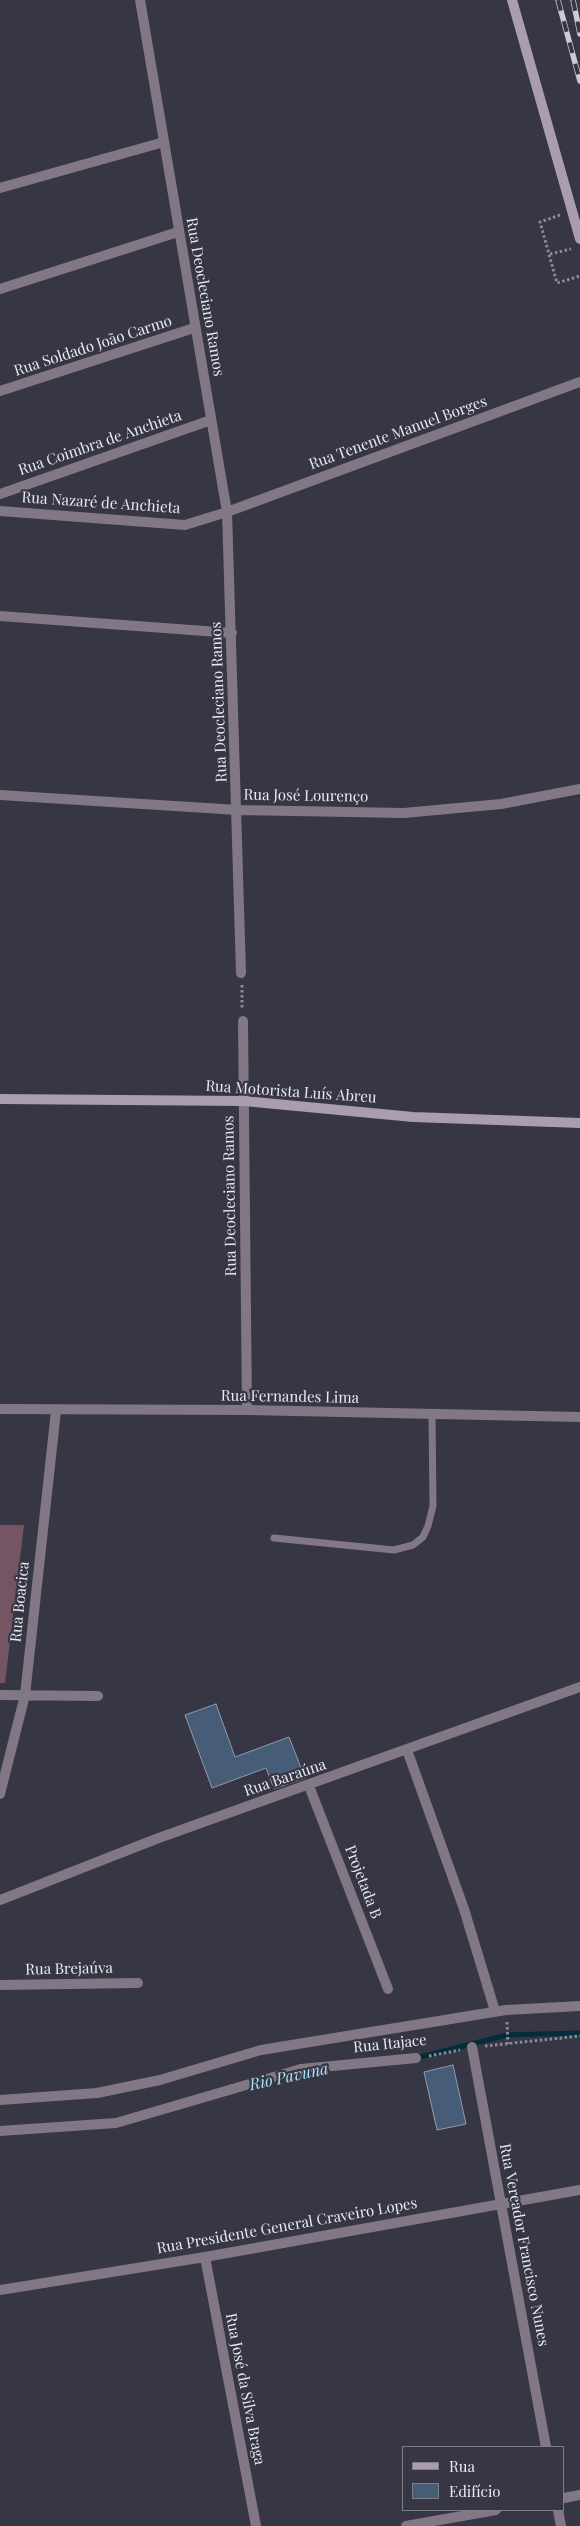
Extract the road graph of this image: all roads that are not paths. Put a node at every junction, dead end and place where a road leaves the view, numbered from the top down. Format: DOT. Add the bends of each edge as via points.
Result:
graph roads {
  1 [pos="140,0"];
  2 [pos="512,0"];
  3 [pos="164,142"];
  4 [pos="0,188"];
  5 [pos="178,232"];
  6 [pos="580,239"];
  7 [pos="0,289"];
  8 [pos="194,328"];
  9 [pos="580,382"];
  10 [pos="0,391"];
  11 [pos="211,420"];
  12 [pos="0,494"];
  13 [pos="0,511"];
  14 [pos="227,512"];
  15 [pos="0,616"];
  16 [pos="232,632"];
  17 [pos="580,789"];
  18 [pos="0,795"];
  19 [pos="238,810"];
  20 [pos="241,972"];
  21 [pos="242,1021"];
  22 [pos="0,1099"];
  23 [pos="244,1101"];
  24 [pos="580,1123"];
  25 [pos="0,1409"];
  26 [pos="247,1410"];
  27 [pos="56,1411"];
  28 [pos="432,1414"];
  29 [pos="580,1417"];
  30 [pos="274,1538"];
  31 [pos="580,1687"];
  32 [pos="0,1695"];
  33 [pos="25,1696"];
  34 [pos="98,1696"];
  35 [pos="406,1750"];
  36 [pos="309,1786"];
  37 [pos="0,1794"];
  38 [pos="0,1900"];
  39 [pos="138,1983"];
  40 [pos="0,1985"];
  41 [pos="388,1989"];
  42 [pos="580,2006"];
  43 [pos="495,2012"];
  44 [pos="472,2047"];
  45 [pos="416,2058"];
  46 [pos="0,2100"];
  47 [pos="0,2131"];
  48 [pos="580,2190"];
  49 [pos="501,2203"];
  50 [pos="205,2257"];
  51 [pos="0,2290"];
  52 [pos="546,2446"];
  53 [pos="580,2495"];
  54 [pos="565,2498"];
  55 [pos="490,2511"];
  56 [pos="558,2511"];
  57 [pos="256,2526"];
  58 [pos="406,2526"];
  59 [pos="560,2526"];
  1 -- 3 [label="street, Rua Deocleciano Ramos"];
  2 -- 6 [label="main road"];
  3 -- 4 [label="street"];
  3 -- 5 [label="street, Rua Deocleciano Ramos"];
  5 -- 7 [label="street"];
  5 -- 8 [label="street, Rua Deocleciano Ramos"];
  8 -- 10 [label="street, Rua Soldado João Carmo"];
  8 -- 11 [label="street, Rua Deocleciano Ramos"];
  9 -- 14 [label="street, Rua Tenente Manuel Borges"];
  11 -- 12 [label="street, Rua Coimbra de Anchieta"];
  11 -- 14 [label="street, Rua Deocleciano Ramos"];
  13 -- 14 [label="street, Rua Nazaré de Anchieta" via="173,525 198,522"];
  14 -- 16 [label="street, Rua Deocleciano Ramos"];
  15 -- 16 [label="street"];
  16 -- 19 [label="street, Rua Deocleciano Ramos"];
  17 -- 19 [label="street, Rua José Lourenço" via="501,804 404,813"];
  18 -- 19 [label="street, Rua José Lourenço"];
  19 -- 20 [label="street, Rua Deocleciano Ramos"];
  21 -- 23 [label="street, Rua Deocleciano Ramos"];
  22 -- 23 [label="main road, Rua Motorista Luís Abreu"];
  23 -- 24 [label="main road, Rua Motorista Luís Abreu" via="413,1117"];
  23 -- 26 [label="street, Rua Deocleciano Ramos"];
  25 -- 27 [label="street, Rua Fernandes Lima"];
  26 -- 27 [label="street, Rua Fernandes Lima"];
  26 -- 28 [label="street, Rua Fernandes Lima"];
  27 -- 33 [label="street, Rua Boacica"];
  28 -- 29 [label="street, Rua Fernandes Lima"];
  28 -- 30 [label="lane" via="432,1506 428,1526 418,1541 394,1550"];
  31 -- 35 [label="street, Rua Baraúna"];
  32 -- 33 [label="street"];
  33 -- 34 [label="street"];
  33 -- 37 [label="street, Rua Boacica"];
  35 -- 36 [label="street, Rua Baraúna"];
  35 -- 43 [label="street" via="464,1909"];
  36 -- 38 [label="street, Rua Baraúna" via="156,1839"];
  36 -- 41 [label="street, Projetada B"];
  39 -- 40 [label="street, Rua Brejaúva"];
  42 -- 43 [label="street, Rua Itajace"];
  43 -- 46 [label="street, Rua Itajace" via="261,2050 160,2080 97,2093"];
  44 -- 49 [label="street, Rua Vereador Francisco Nunes"];
  45 -- 47 [label="street, Rua Itajace" via="301,2069 116,2123"];
  48 -- 49 [label="street, Rua Presidente General Craveiro Lopes"];
  49 -- 50 [label="street, Rua Presidente General Craveiro Lopes"];
  49 -- 52 [label="street, Rua Vereador Francisco Nunes"];
  50 -- 51 [label="street, Rua Presidente General Craveiro Lopes"];
  50 -- 57 [label="street, Rua José da Silva Braga"];
  53 -- 54 [label="street"];
  55 -- 58 [label="street"];
  56 -- 59 [label="street"];
}
